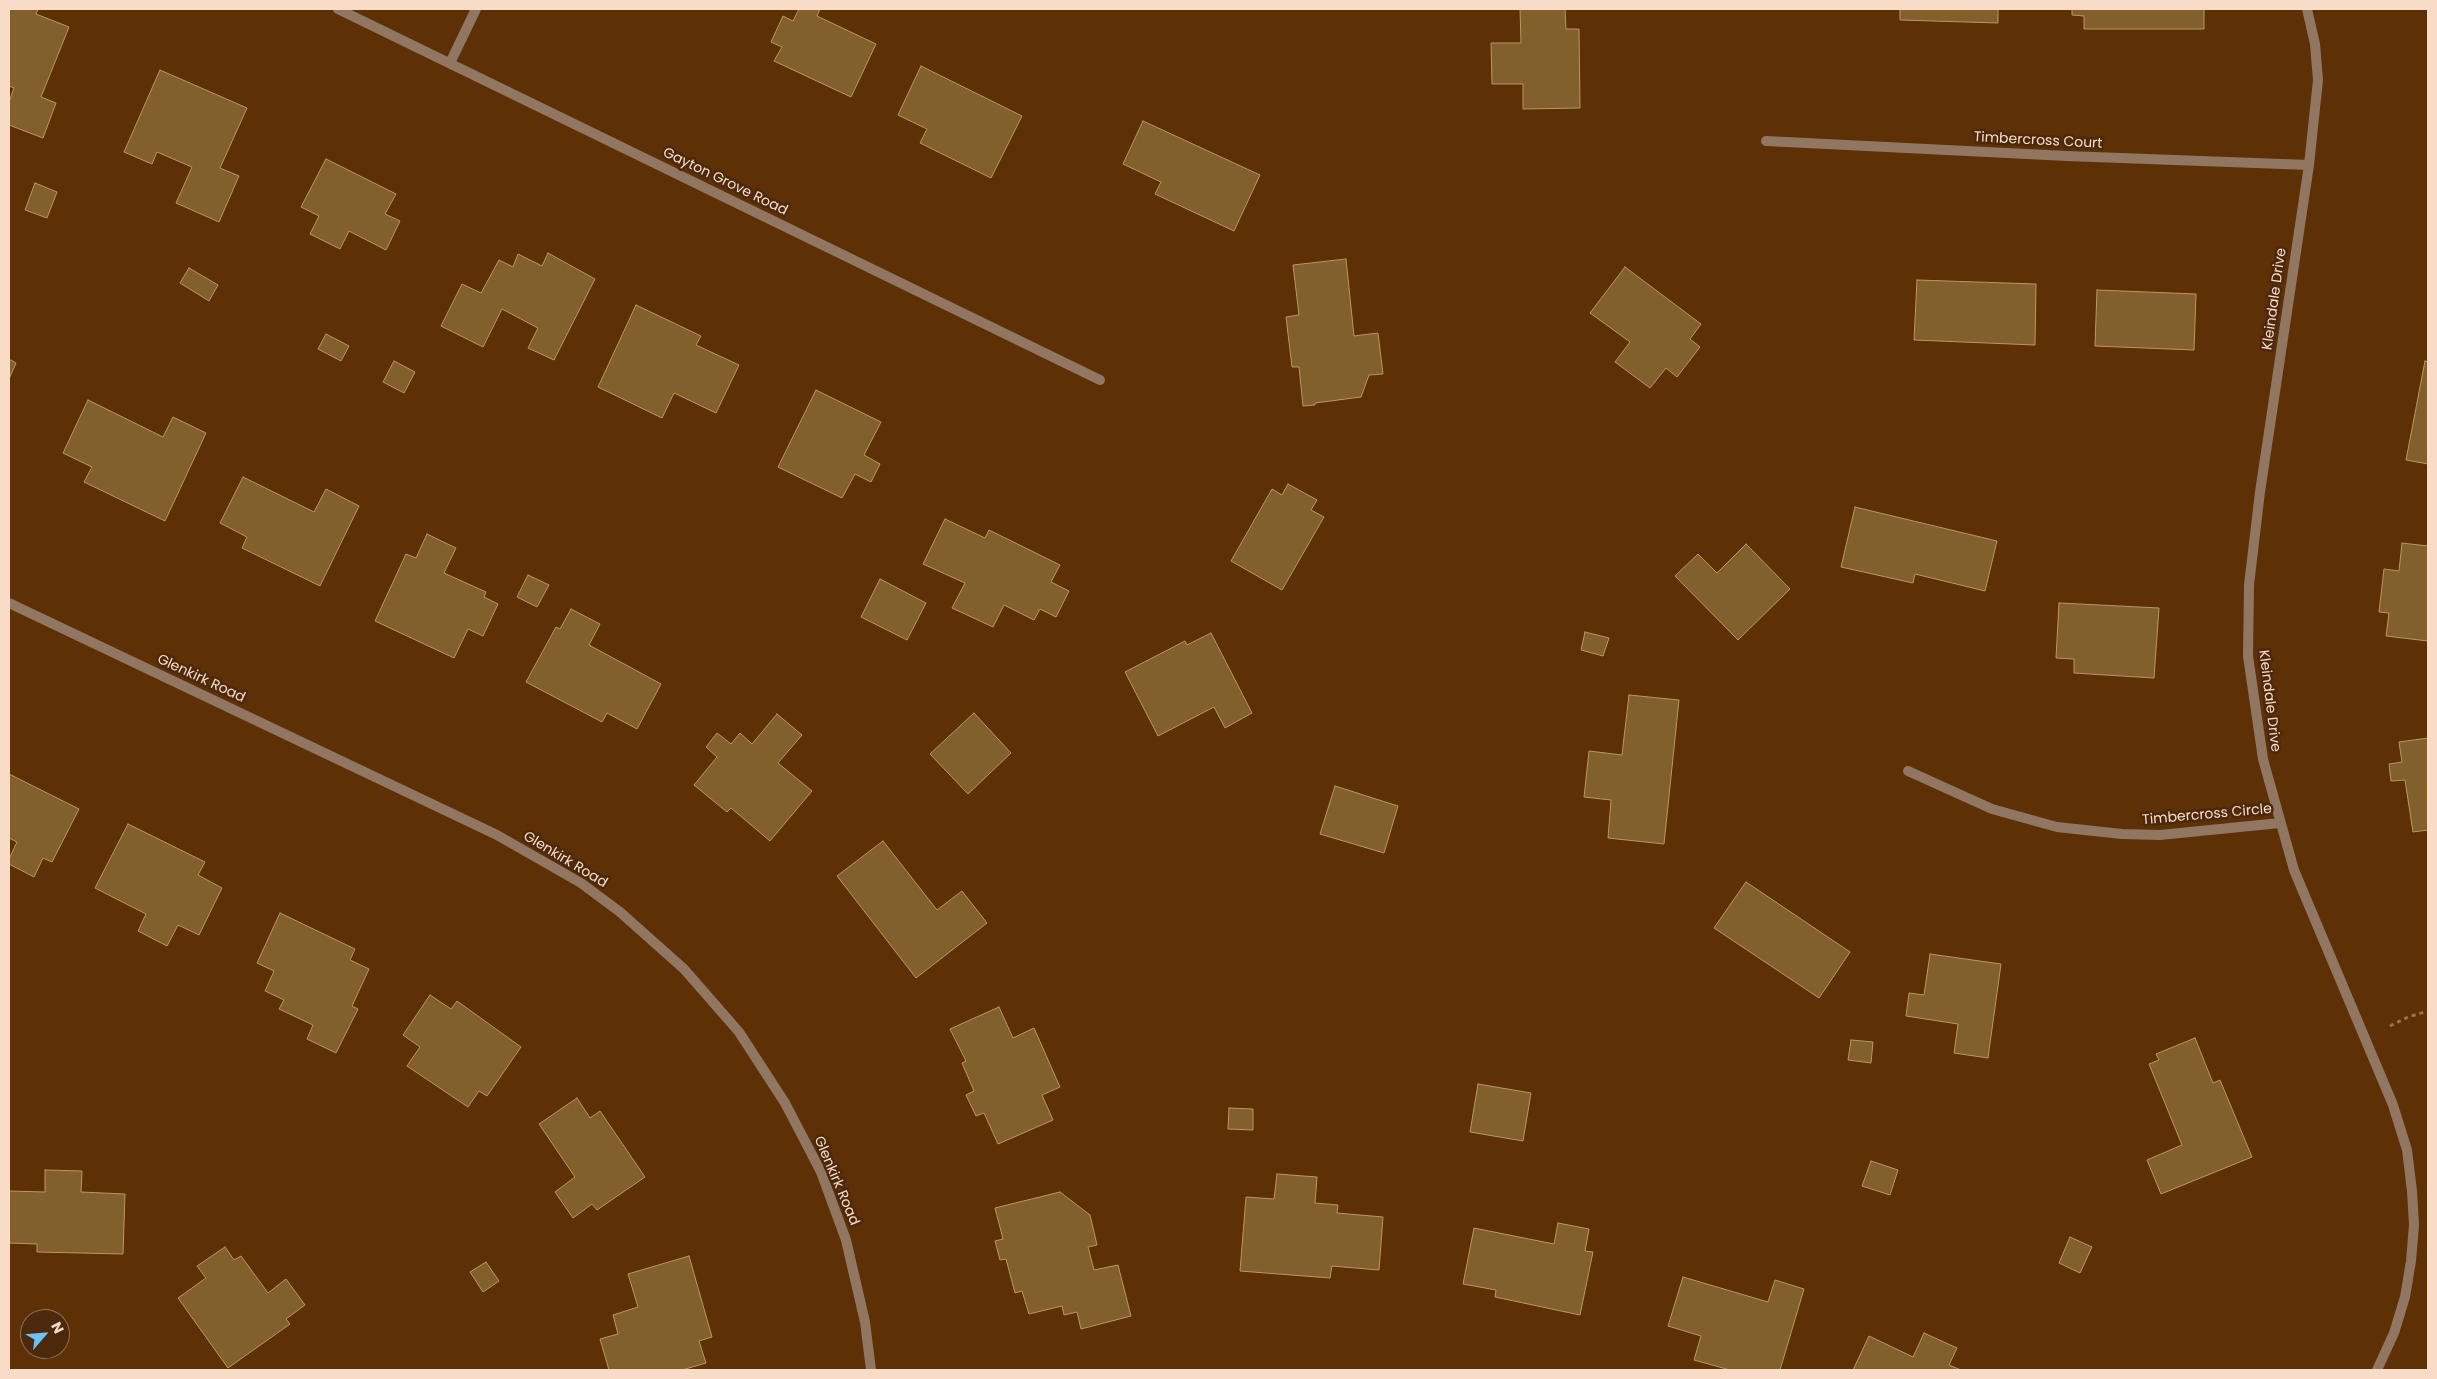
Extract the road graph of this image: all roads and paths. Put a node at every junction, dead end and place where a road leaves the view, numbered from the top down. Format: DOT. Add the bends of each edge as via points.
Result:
graph roads {
  1 [pos="338,9"];
  2 [pos="476,9"];
  3 [pos="2307,9"];
  4 [pos="450,63"];
  5 [pos="1766,141"];
  6 [pos="2309,165"];
  7 [pos="1100,380"];
  8 [pos="9,603"];
  9 [pos="1908,771"];
  10 [pos="2280,822"];
  11 [pos="2428,1011"];
  12 [pos="2365,1038"];
  13 [pos="871,1370"];
  14 [pos="2377,1370"];
  1 -- 4 [label="street, Gayton Grove Road"];
  2 -- 4 [label="street"];
  3 -- 6 [label="street, Kleindale Drive" via="2315,44 2318,80"];
  4 -- 7 [label="street, Gayton Grove Road"];
  5 -- 6 [label="street, Timbercross Court"];
  6 -- 10 [label="street, Kleindale Drive" via="2249,585 2248,656 2262,759"];
  8 -- 13 [label="street, Glenkirk Road" via="498,835 581,884 620,912 684,970 739,1032 785,1102 821,1172 846,1240 865,1322"];
  9 -- 10 [label="street, Timbercross Circle" via="1992,809 2057,827 2122,834 2160,834"];
  10 -- 12 [label="street, Kleindale Drive" via="2294,870"];
  11 -- 12 [label="path"];
  12 -- 14 [label="street, Kleindale Drive" via="2393,1105 2407,1150 2414,1226 2405,1297 2394,1333"];
}
